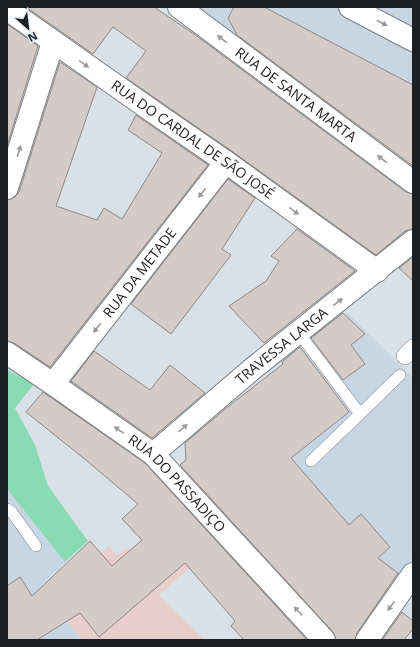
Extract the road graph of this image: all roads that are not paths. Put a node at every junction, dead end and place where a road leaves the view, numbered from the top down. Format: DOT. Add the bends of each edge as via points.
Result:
graph roads {
  1 [pos="350,7"];
  2 [pos="7,9"];
  3 [pos="191,11"];
  4 [pos="413,40"];
  5 [pos="53,42"];
  6 [pos="226,162"];
  7 [pos="413,182"];
  8 [pos="7,188"];
  9 [pos="413,241"];
  10 [pos="377,271"];
  11 [pos="299,333"];
  12 [pos="7,353"];
  13 [pos="400,375"];
  14 [pos="54,384"];
  15 [pos="360,414"];
  16 [pos="153,454"];
  17 [pos="311,461"];
  18 [pos="7,509"];
  19 [pos="36,546"];
  20 [pos="413,574"];
  21 [pos="324,640"];
  22 [pos="367,640"];
  1 -- 4 [label="street, one-way"];
  2 -- 5 [label="street, RUA DO CARDAL DE SÃO JOSÉ"];
  7 -- 3 [label="street, RUA DE SANTA MARTA, one-way"];
  5 -- 6 [label="street, RUA DO CARDAL DE SÃO JOSÉ, one-way"];
  8 -- 5 [label="street, one-way"];
  6 -- 10 [label="street, RUA DO CARDAL DE SÃO JOSÉ, one-way"];
  6 -- 14 [label="street, RUA DA METADE, one-way"];
  9 -- 10 [label="street, TRAVESSA LARGA"];
  11 -- 10 [label="street, TRAVESSA LARGA, one-way"];
  11 -- 15 [label="lane"];
  16 -- 11 [label="street, TRAVESSA LARGA, one-way" via="251,370"];
  12 -- 14 [label="street, RUA DO PASSADIÇO"];
  13 -- 15 [label="lane"];
  16 -- 14 [label="street, RUA DO PASSADIÇO, one-way"];
  15 -- 17 [label="lane"];
  21 -- 16 [label="street, RUA DO PASSADIÇO, one-way"];
  18 -- 19 [label="lane"];
  20 -- 22 [label="street, one-way"];
}
